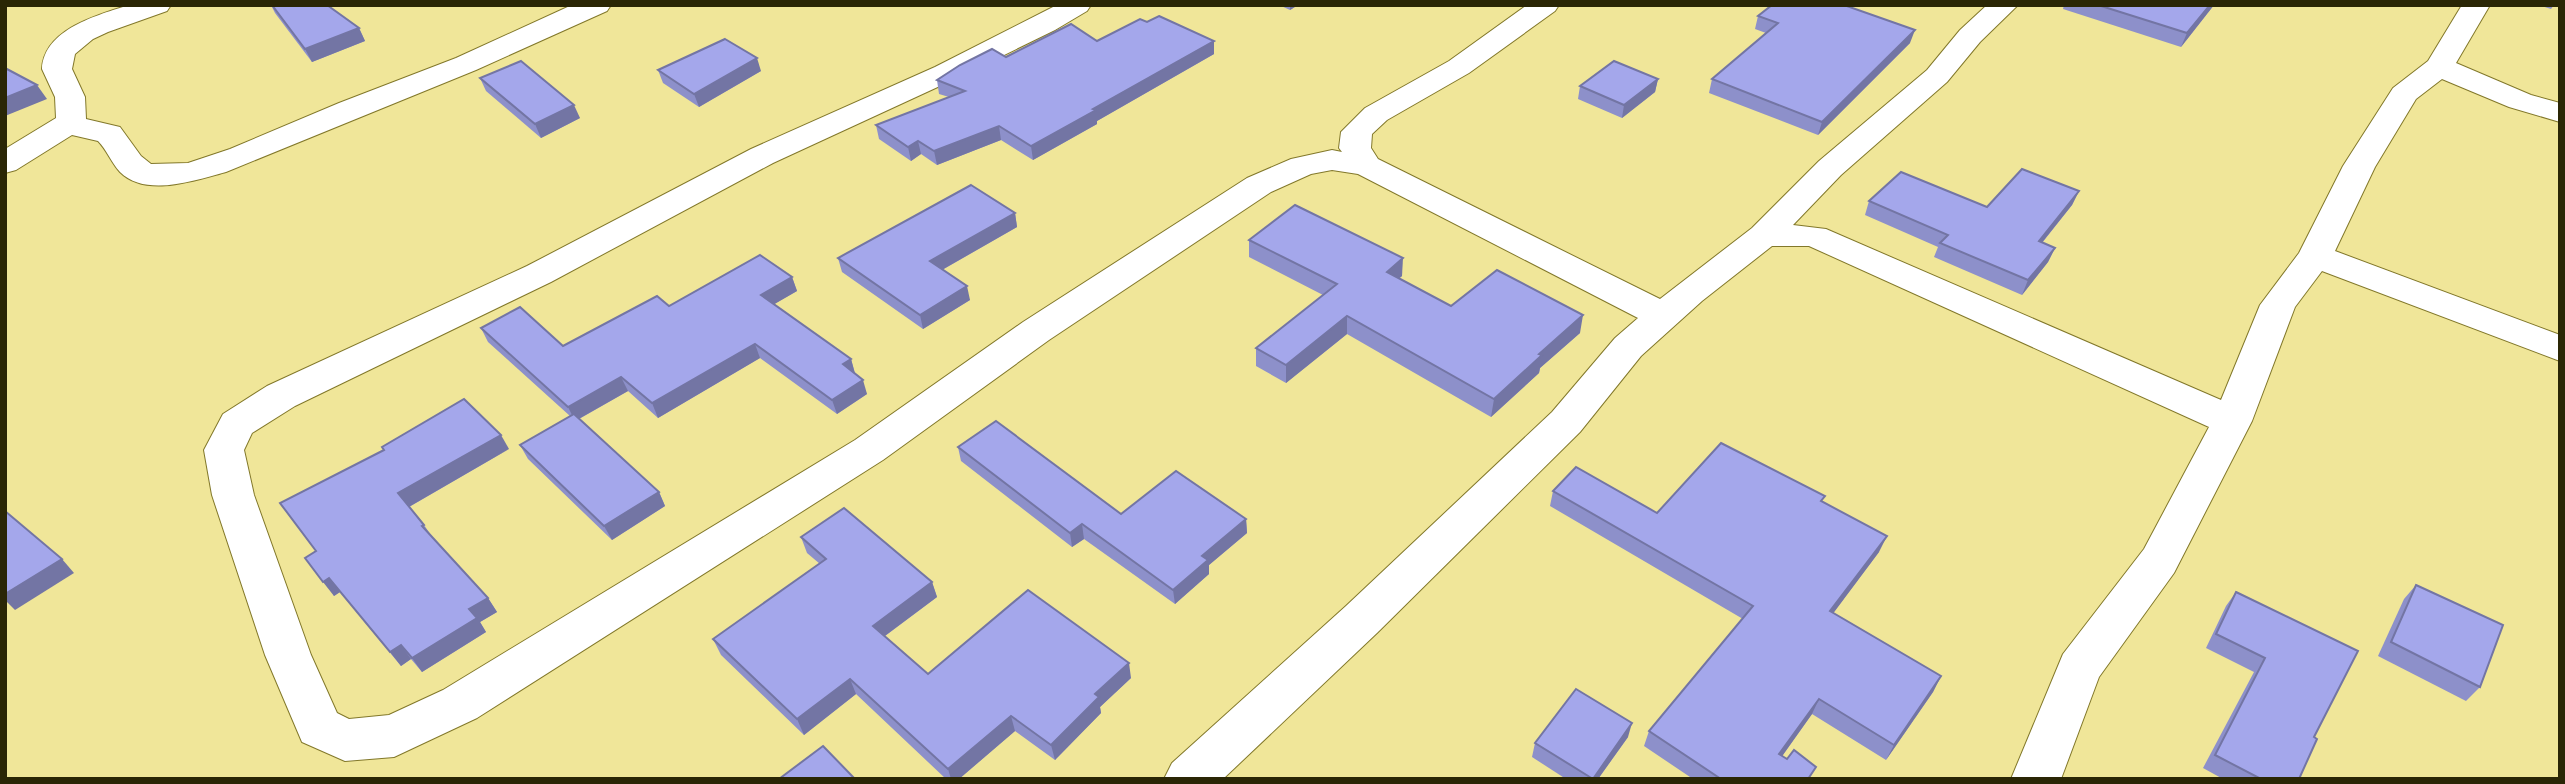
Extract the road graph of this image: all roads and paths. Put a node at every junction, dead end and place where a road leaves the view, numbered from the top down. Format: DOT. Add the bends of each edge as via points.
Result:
graph roads {
  1 [pos="157,5"];
  2 [pos="597,5"];
  3 [pos="1077,5"];
  4 [pos="1545,5"];
  5 [pos="2004,5"];
  6 [pos="2476,5"];
  7 [pos="2439,67"];
  8 [pos="2560,113"];
  9 [pos="71,122"];
  10 [pos="5,163"];
  11 [pos="1367,166"];
  12 [pos="1790,227"];
  13 [pos="2315,256"];
  14 [pos="1663,316"];
  15 [pos="2560,349"];
  16 [pos="2232,421"];
  17 [pos="1189,779"];
  18 [pos="2036,779"];
  1 -- 9 [label="street" via="86,31 60,54 57,65 70,95"];
  2 -- 9 [label="street" via="273,144 196,169 149,175 125,159 116,139 106,131 78,129"];
  3 -- 11 [label="street" via="945,73 762,156 539,274 281,396 237,424 224,450 233,495 288,655 320,727 345,740 394,736 460,704 869,450 1036,331 1259,185 1302,166 1332,160"];
  4 -- 11 [label="street" via="1459,67 1376,114 1357,132 1355,148"];
  5 -- 12 [label="street" via="1937,76 1830,168"];
  6 -- 7 [label="street"];
  7 -- 8 [label="street"];
  7 -- 13 [label="street" via="2404,94 2359,166"];
  9 -- 10 [label="street"];
  11 -- 14 [label="street"];
  12 -- 14 [label="street"];
  12 -- 16 [label="street"];
  13 -- 15 [label="street"];
  13 -- 16 [label="street" via="2278,305"];
  14 -- 17 [label="street" via="1628,347 1566,422"];
  16 -- 18 [label="street" via="2158,561 2079,668"];
}
